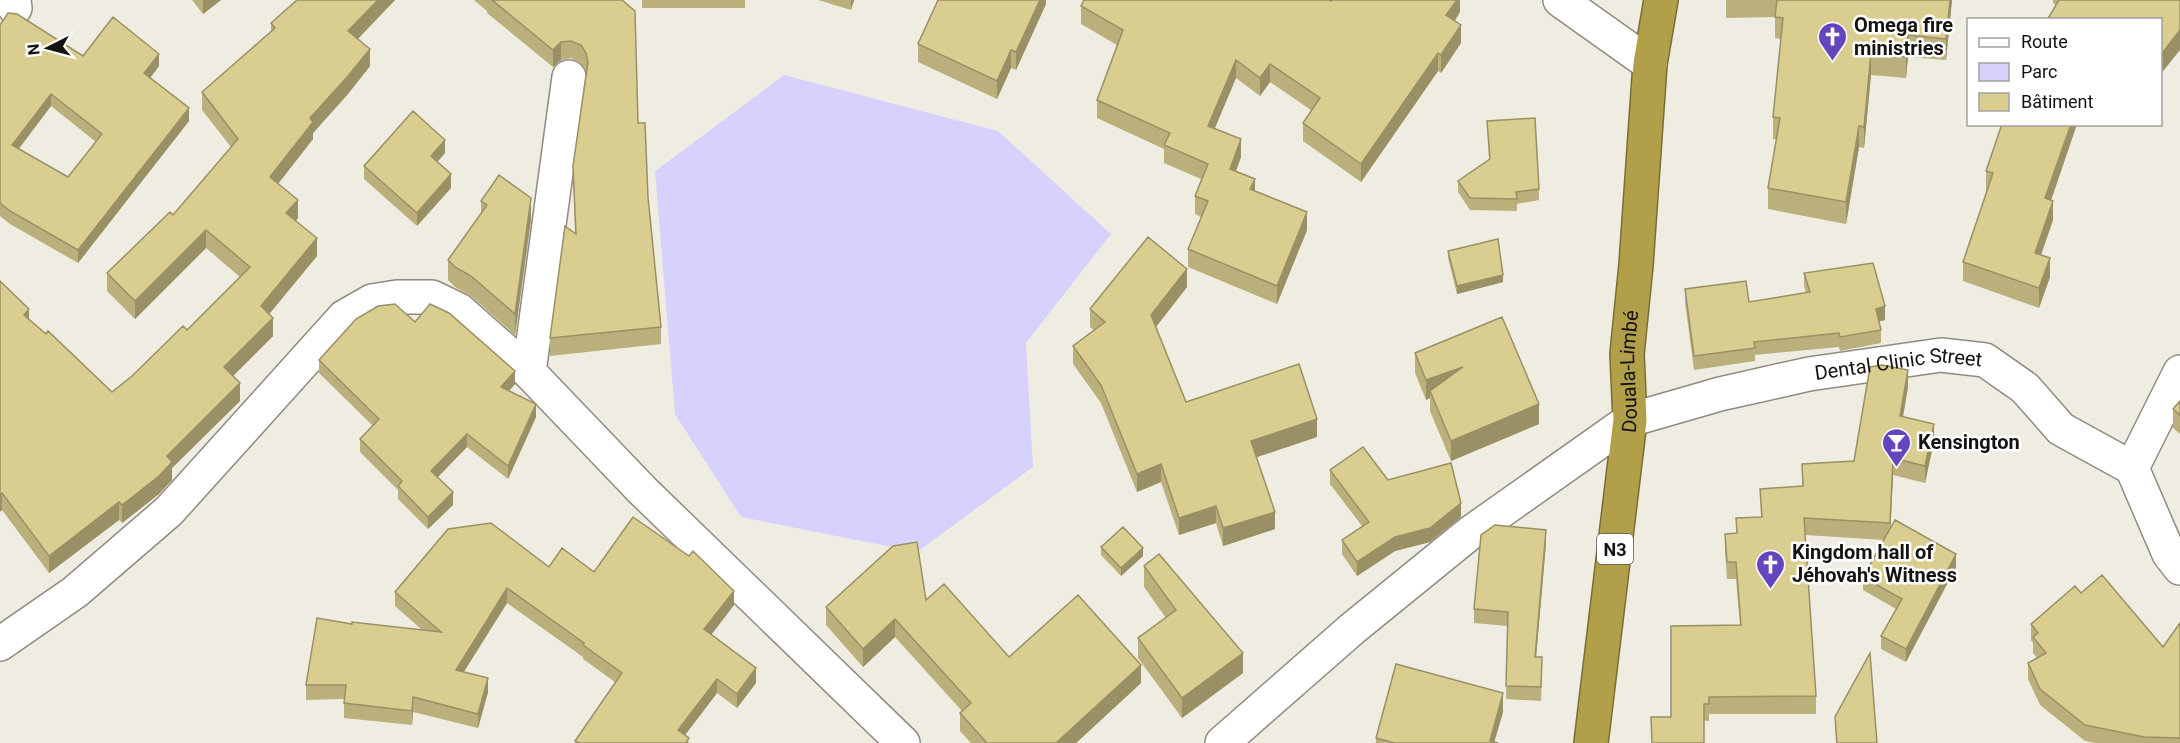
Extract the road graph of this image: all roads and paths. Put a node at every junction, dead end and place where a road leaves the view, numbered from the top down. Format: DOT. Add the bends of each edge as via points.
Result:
graph roads {
  1 [pos="1560,0"];
  2 [pos="1661,0"];
  3 [pos="1650,64"];
  4 [pos="569,77"];
  5 [pos="529,372"];
  6 [pos="2180,372"];
  7 [pos="1630,420"];
  8 [pos="2132,468"];
  9 [pos="2180,567"];
  10 [pos="0,644"];
  11 [pos="903,743"];
  12 [pos="1222,743"];
  13 [pos="1591,743"];
  1 -- 3 [label="street"];
  2 -- 3 [label="highway, Douala-Limbé / N3"];
  3 -- 7 [label="highway, Douala-Limbé / N3" via="1627,354"];
  4 -- 5 [label="street"];
  5 -- 10 [label="street" via="459,310 432,297 372,301 344,317 169,511 75,592"];
  5 -- 11 [label="street" via="642,490"];
  6 -- 8 [label="street"];
  7 -- 8 [label="street, Dental Clinic Street" via="1809,374 1941,355 1984,360 2025,388 2061,429"];
  7 -- 12 [label="street, Dental Clinic Street" via="1470,533"];
  7 -- 13 [label="highway, Douala-Limbé / N3"];
  8 -- 9 [label="street" via="2169,554"];
}
